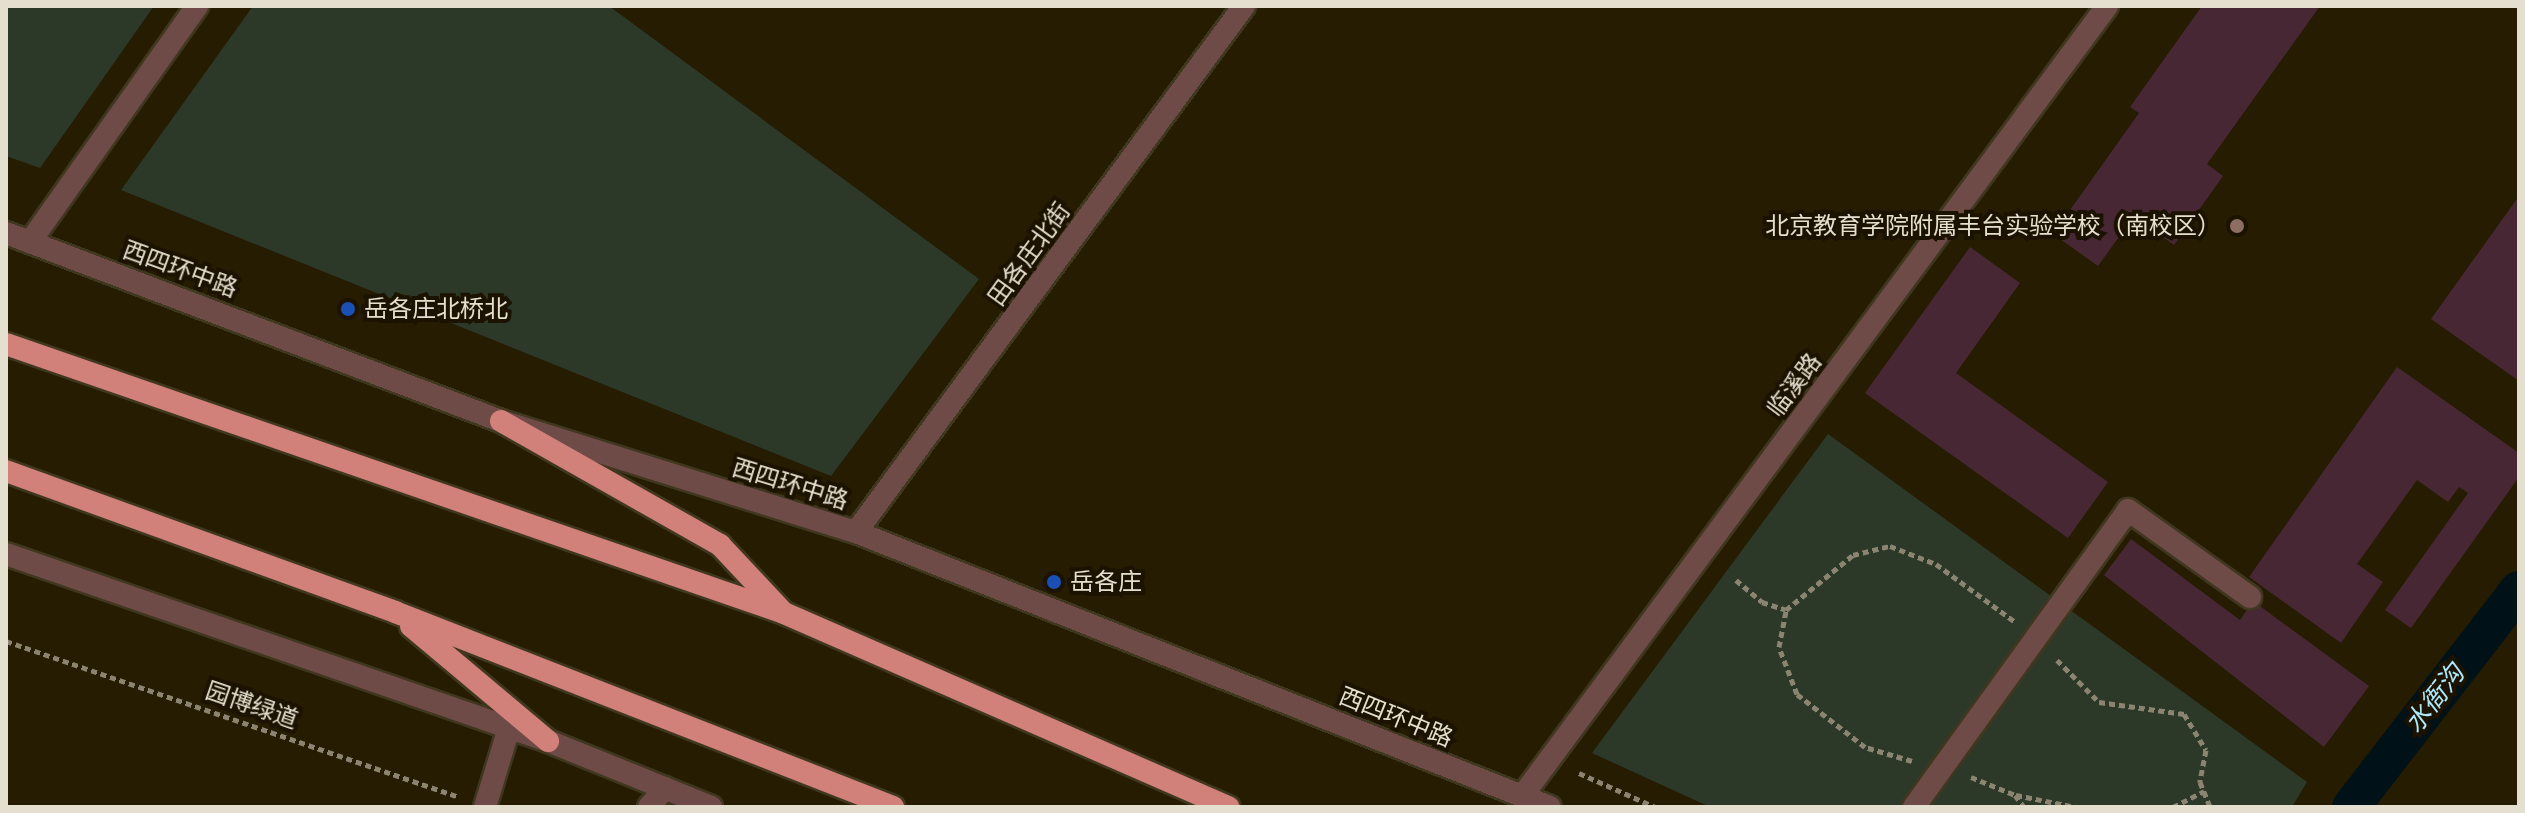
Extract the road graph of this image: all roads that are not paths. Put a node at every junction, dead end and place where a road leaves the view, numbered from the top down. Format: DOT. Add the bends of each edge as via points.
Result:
graph roads {
  1 [pos="197,6"];
  2 [pos="1244,6"];
  3 [pos="2107,6"];
  4 [pos="6,233"];
  5 [pos="30,242"];
  6 [pos="6,344"];
  7 [pos="501,421"];
  8 [pos="6,471"];
  9 [pos="856,532"];
  10 [pos="6,554"];
  11 [pos="2250,597"];
  12 [pos="395,612"];
  13 [pos="784,613"];
  14 [pos="509,728"];
  15 [pos="548,741"];
  16 [pos="665,788"];
  17 [pos="1523,795"];
  18 [pos="485,807"];
  19 [pos="649,807"];
  20 [pos="711,807"];
  21 [pos="893,807"];
  22 [pos="1229,807"];
  23 [pos="1550,807"];
  24 [pos="1914,807"];
  1 -- 5 [label="street"];
  2 -- 9 [label="street, 田各庄北街"];
  3 -- 17 [label="street, 临溪路"];
  4 -- 5 [label="street, 西四环中路"];
  5 -- 7 [label="street, 西四环中路"];
  6 -- 13 [label="highway"];
  7 -- 9 [label="street, 西四环中路"];
  7 -- 13 [label="highway" via="720,545"];
  8 -- 12 [label="highway"];
  9 -- 17 [label="street, 西四环中路"];
  10 -- 14 [label="street"];
  11 -- 24 [label="street" via="2128,510"];
  12 -- 15 [label="highway"];
  12 -- 21 [label="highway"];
  13 -- 22 [label="highway"];
  14 -- 15 [label="street"];
  14 -- 18 [label="street"];
  15 -- 16 [label="street"];
  16 -- 19 [label="street"];
  16 -- 20 [label="street"];
  17 -- 23 [label="street, 西四环中路"];
}
